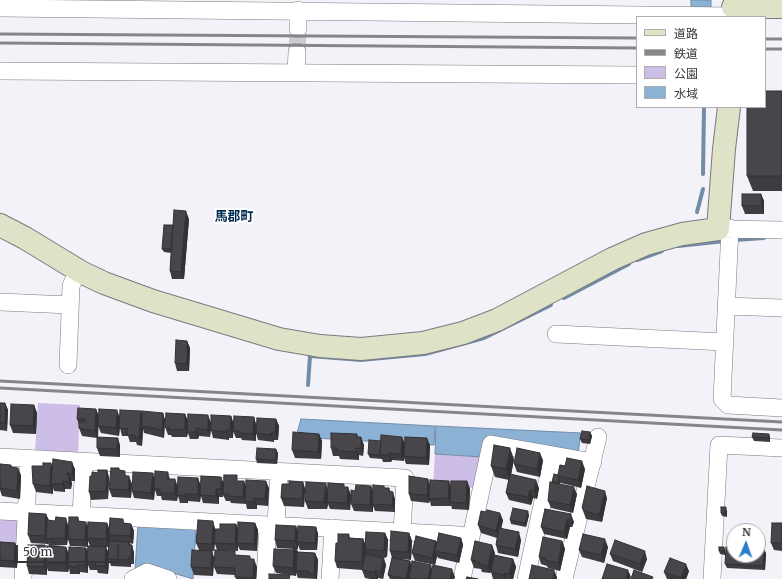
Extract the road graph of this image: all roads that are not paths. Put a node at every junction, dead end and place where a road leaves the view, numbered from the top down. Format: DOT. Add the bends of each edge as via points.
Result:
graph roads {
  1 [pos="0,8"];
  2 [pos="782,8"];
  3 [pos="298,10"];
  4 [pos="733,10"];
  5 [pos="298,29"];
  6 [pos="297,52"];
  7 [pos="0,71"];
  8 [pos="296,73"];
  9 [pos="636,75"];
  10 [pos="729,108"];
  11 [pos="0,225"];
  12 [pos="724,228"];
  13 [pos="782,230"];
  14 [pos="78,270"];
  15 [pos="0,302"];
  16 [pos="70,305"];
  17 [pos="727,306"];
  18 [pos="782,308"];
  19 [pos="556,334"];
  20 [pos="725,342"];
  21 [pos="68,365"];
  22 [pos="782,408"];
  23 [pos="598,437"];
  24 [pos="782,448"];
  25 [pos="553,455"];
  26 [pos="0,457"];
  27 [pos="29,459"];
  28 [pos="84,462"];
  29 [pos="593,462"];
  30 [pos="279,472"];
  31 [pos="0,511"];
  32 [pos="26,512"];
  33 [pos="81,515"];
  34 [pos="272,525"];
  35 [pos="333,528"];
  36 [pos="402,532"];
  37 [pos="472,537"];
  38 [pos="23,579"];
  39 [pos="133,579"];
  40 [pos="168,579"];
  41 [pos="265,579"];
  42 [pos="330,579"];
  43 [pos="462,579"];
  44 [pos="526,579"];
  45 [pos="564,579"];
  46 [pos="712,579"];
  1 -- 3 [label="street"];
  2 -- 4 [label="street"];
  3 -- 4 [label="street"];
  3 -- 5 [label="street"];
  6 -- 8 [label="street"];
  7 -- 8 [label="street"];
  8 -- 9 [label="street"];
  10 -- 12 [label="street" via="723,157"];
  11 -- 14 [label="street"];
  12 -- 13 [label="street"];
  12 -- 14 [label="street" via="670,237 629,251 514,312 463,333 423,343 382,348 327,347 279,339 128,293"];
  12 -- 17 [label="street"];
  14 -- 16 [label="street" via="72,282"];
  15 -- 16 [label="street"];
  16 -- 21 [label="street"];
  17 -- 18 [label="street"];
  17 -- 20 [label="street"];
  19 -- 20 [label="street"];
  20 -- 22 [label="street" via="722,399 728,405"];
  23 -- 29 [label="street"];
  24 -- 46 [label="street" via="719,445"];
  25 -- 29 [label="street"];
  25 -- 37 [label="street" via="492,444"];
  25 -- 44 [label="street"];
  26 -- 27 [label="street"];
  27 -- 28 [label="street"];
  27 -- 32 [label="street"];
  28 -- 30 [label="street"];
  28 -- 33 [label="street"];
  29 -- 45 [label="street"];
  30 -- 34 [label="street"];
  30 -- 36 [label="street" via="405,478"];
  31 -- 32 [label="street"];
  32 -- 33 [label="street"];
  32 -- 38 [label="street"];
  33 -- 34 [label="street"];
  34 -- 35 [label="street"];
  34 -- 41 [label="street"];
  35 -- 36 [label="street"];
  35 -- 42 [label="street"];
  36 -- 37 [label="street"];
  37 -- 43 [label="street"];
  39 -- 40 [label="street" via="147,572"];
}
